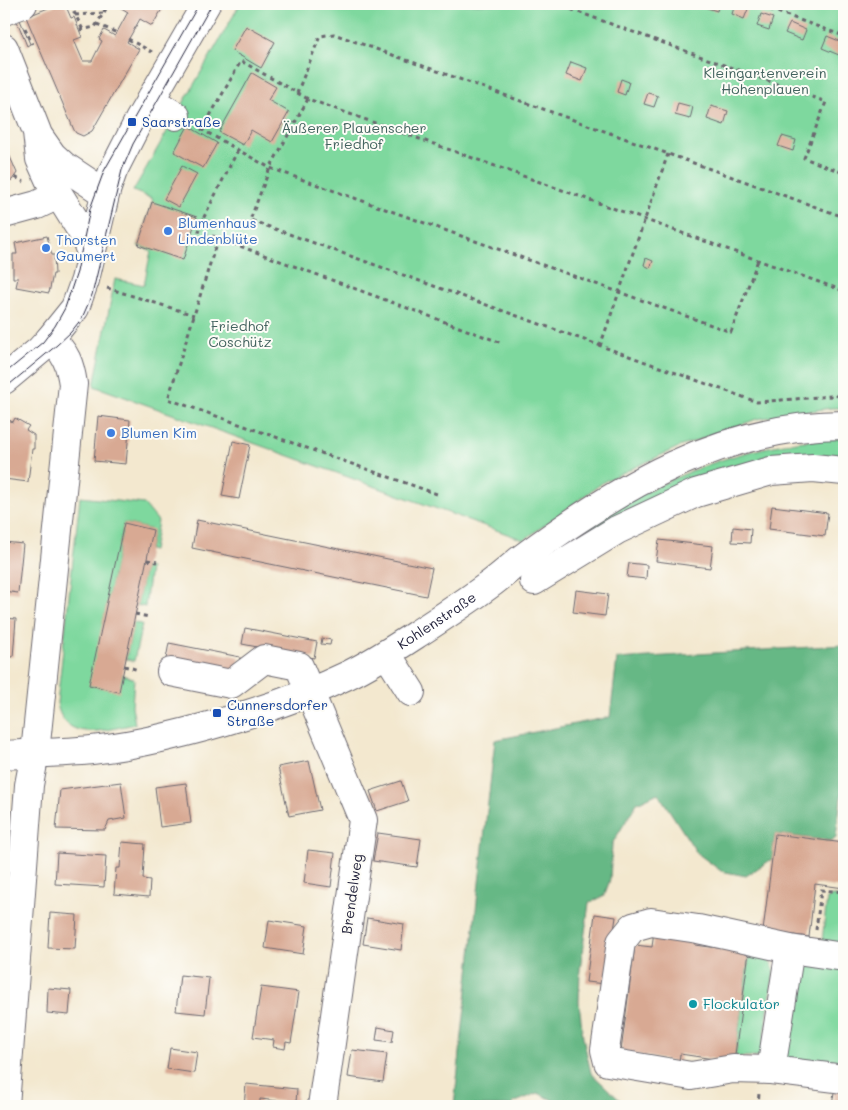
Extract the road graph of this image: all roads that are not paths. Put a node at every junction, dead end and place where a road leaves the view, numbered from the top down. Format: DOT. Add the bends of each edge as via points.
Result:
graph roads {
  1 [pos="23,4"];
  2 [pos="206,4"];
  3 [pos="4,12"];
  4 [pos="4,48"];
  5 [pos="150,100"];
  6 [pos="176,116"];
  7 [pos="37,132"];
  8 [pos="106,190"];
  9 [pos="58,195"];
  10 [pos="4,214"];
  11 [pos="90,250"];
  12 [pos="50,339"];
  13 [pos="4,380"];
  14 [pos="844,425"];
  15 [pos="726,444"];
  16 [pos="844,472"];
  17 [pos="736,481"];
  18 [pos="600,505"];
  19 [pos="617,530"];
  20 [pos="534,581"];
  21 [pos="387,654"];
  22 [pos="172,672"];
  23 [pos="310,691"];
  24 [pos="411,692"];
  25 [pos="35,753"];
  26 [pos="4,755"];
  27 [pos="802,951"];
  28 [pos="844,957"];
  29 [pos="771,1070"];
  30 [pos="844,1079"];
  31 [pos="5,1106"];
  32 [pos="322,1106"];
  1 -- 3 [label="street"];
  2 -- 5 [label="street"];
  4 -- 7 [label="street"];
  5 -- 6 [label="street"];
  5 -- 8 [label="street"];
  7 -- 8 [label="street" via="52,155 64,166 97,188"];
  7 -- 9 [label="street" via="40,159"];
  8 -- 11 [label="street"];
  9 -- 10 [label="street"];
  9 -- 11 [label="street"];
  11 -- 12 [label="street" via="85,280 75,308"];
  12 -- 13 [label="street"];
  12 -- 25 [label="street" via="70,364 73,384"];
  14 -- 15 [label="street, Kohlenstraße" via="774,432"];
  15 -- 17 [label="street"];
  15 -- 18 [label="street, Kohlenstraße" via="659,470"];
  16 -- 17 [label="street" via="813,468 771,471"];
  17 -- 19 [label="street" via="696,494"];
  18 -- 19 [label="street"];
  18 -- 21 [label="street, Kohlenstraße"];
  19 -- 20 [label="street"];
  21 -- 23 [label="street, Kohlenstraße"];
  21 -- 24 [label="street"];
  22 -- 23 [label="street, Brendelweg" via="231,684 264,659 299,666"];
  23 -- 25 [label="street, Kohlenstraße" via="202,728 143,742 92,750"];
  23 -- 32 [label="street, Brendelweg" via="363,820"];
  25 -- 26 [label="street, Kohlenstraße"];
  25 -- 31 [label="street" via="28,793"];
  27 -- 28 [label="street"];
  27 -- 29 [label="street"];
  27 -- 29 [label="street" via="652,922 633,928 621,942 605,1050 608,1062 691,1076 733,1069"];
  29 -- 30 [label="street"];
}
